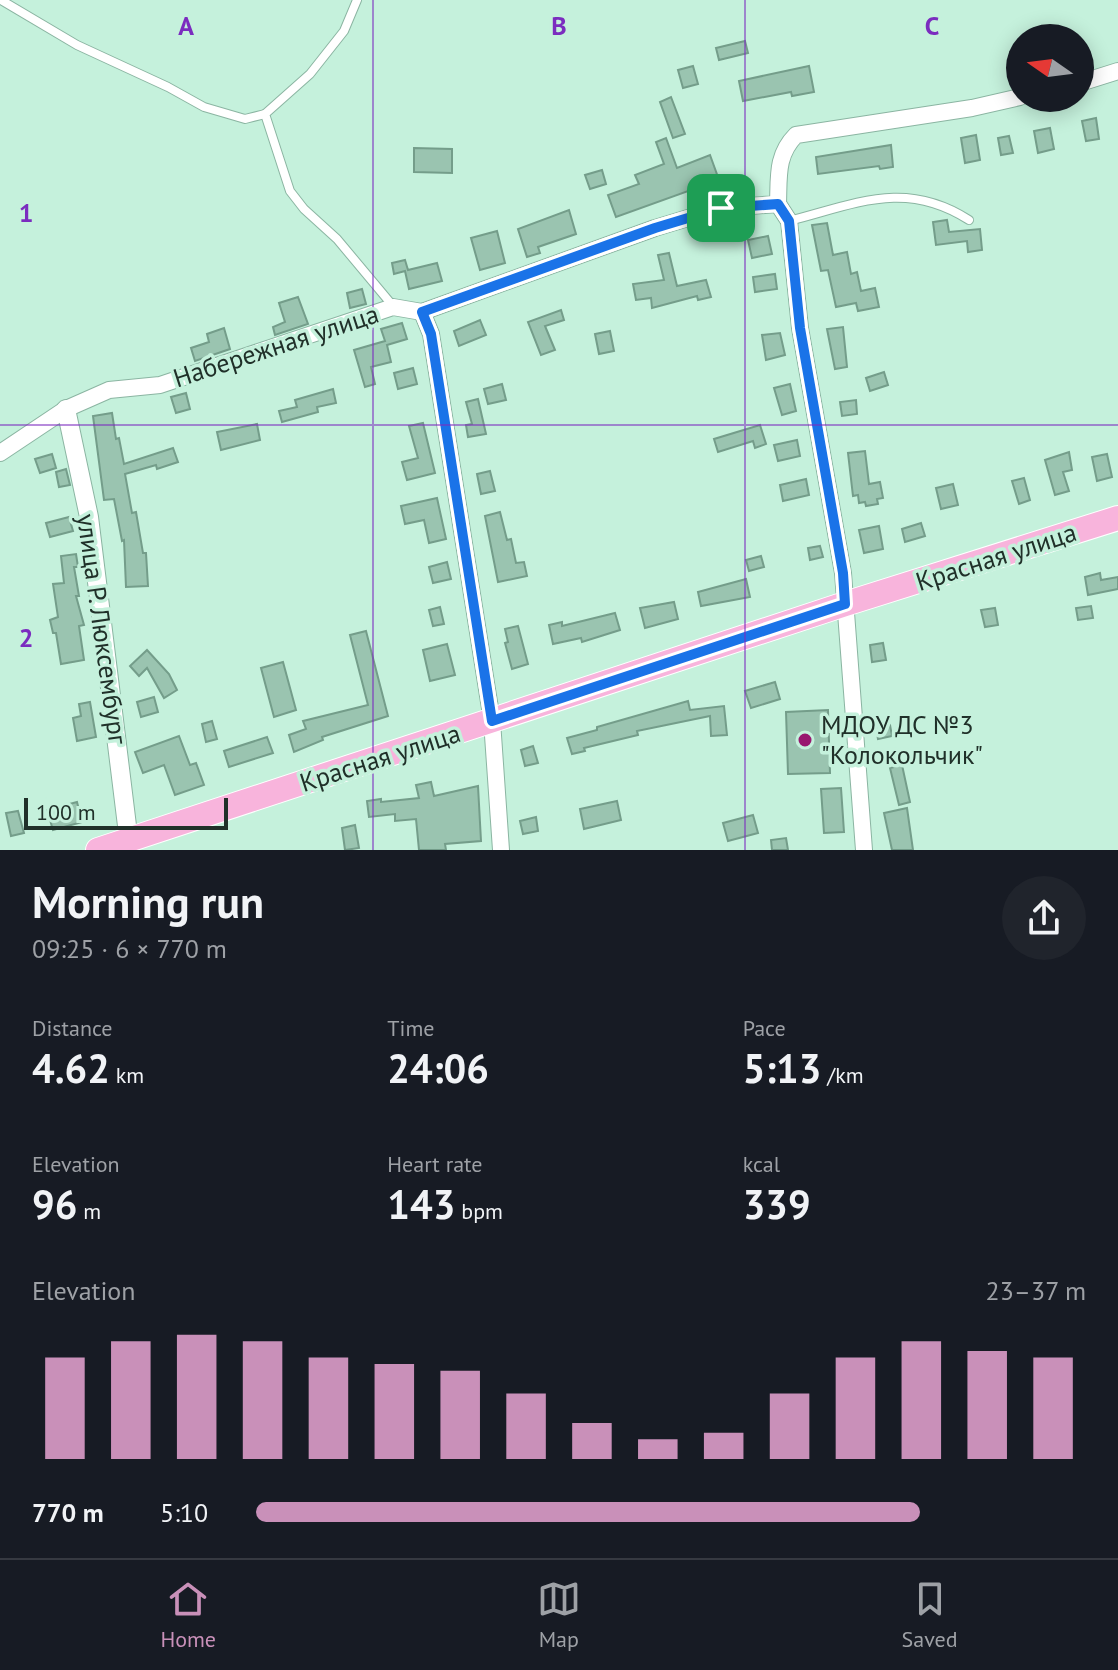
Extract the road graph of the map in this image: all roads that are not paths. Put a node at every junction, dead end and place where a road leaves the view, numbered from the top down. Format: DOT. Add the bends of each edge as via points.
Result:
graph roads {
  1 [pos="1,0"];
  2 [pos="357,0"];
  3 [pos="1118,71"];
  4 [pos="1094,79"];
  5 [pos="1006,100"];
  6 [pos="265,114"];
  7 [pos="778,204"];
  8 [pos="969,220"];
  9 [pos="789,221"];
  10 [pos="393,307"];
  11 [pos="422,312"];
  12 [pos="66,409"];
  13 [pos="0,453"];
  14 [pos="1118,518"];
  15 [pos="845,604"];
  16 [pos="492,721"];
  17 [pos="130,844"];
  18 [pos="98,850"];
  19 [pos="501,850"];
  20 [pos="864,850"];
  1 -- 6 [label="lane" via="77,45 204,107 245,119"];
  2 -- 6 [label="lane" via="344,31"];
  3 -- 4 [label="street"];
  5 -- 7 [label="street" via="796,135 784,147"];
  6 -- 10 [label="lane" via="290,191"];
  7 -- 9 [label="street"];
  7 -- 11 [label="street, Набережная улица" via="721,208 655,228"];
  8 -- 9 [label="lane" via="945,205 886,196"];
  9 -- 15 [label="street" via="800,328"];
  10 -- 11 [label="street, Набережная улица"];
  10 -- 12 [label="street, Набережная улица" via="160,385 109,390"];
  11 -- 16 [label="street" via="431,334"];
  12 -- 13 [label="street, Набережная улица"];
  12 -- 17 [label="street, улица Р. Люксембург" via="89,517"];
  14 -- 15 [label="main road, Красная улица"];
  15 -- 16 [label="main road, Красная улица"];
  15 -- 20 [label="street"];
  16 -- 17 [label="main road, Красная улица"];
  16 -- 19 [label="street"];
  17 -- 18 [label="main road, Красная улица"];
}
